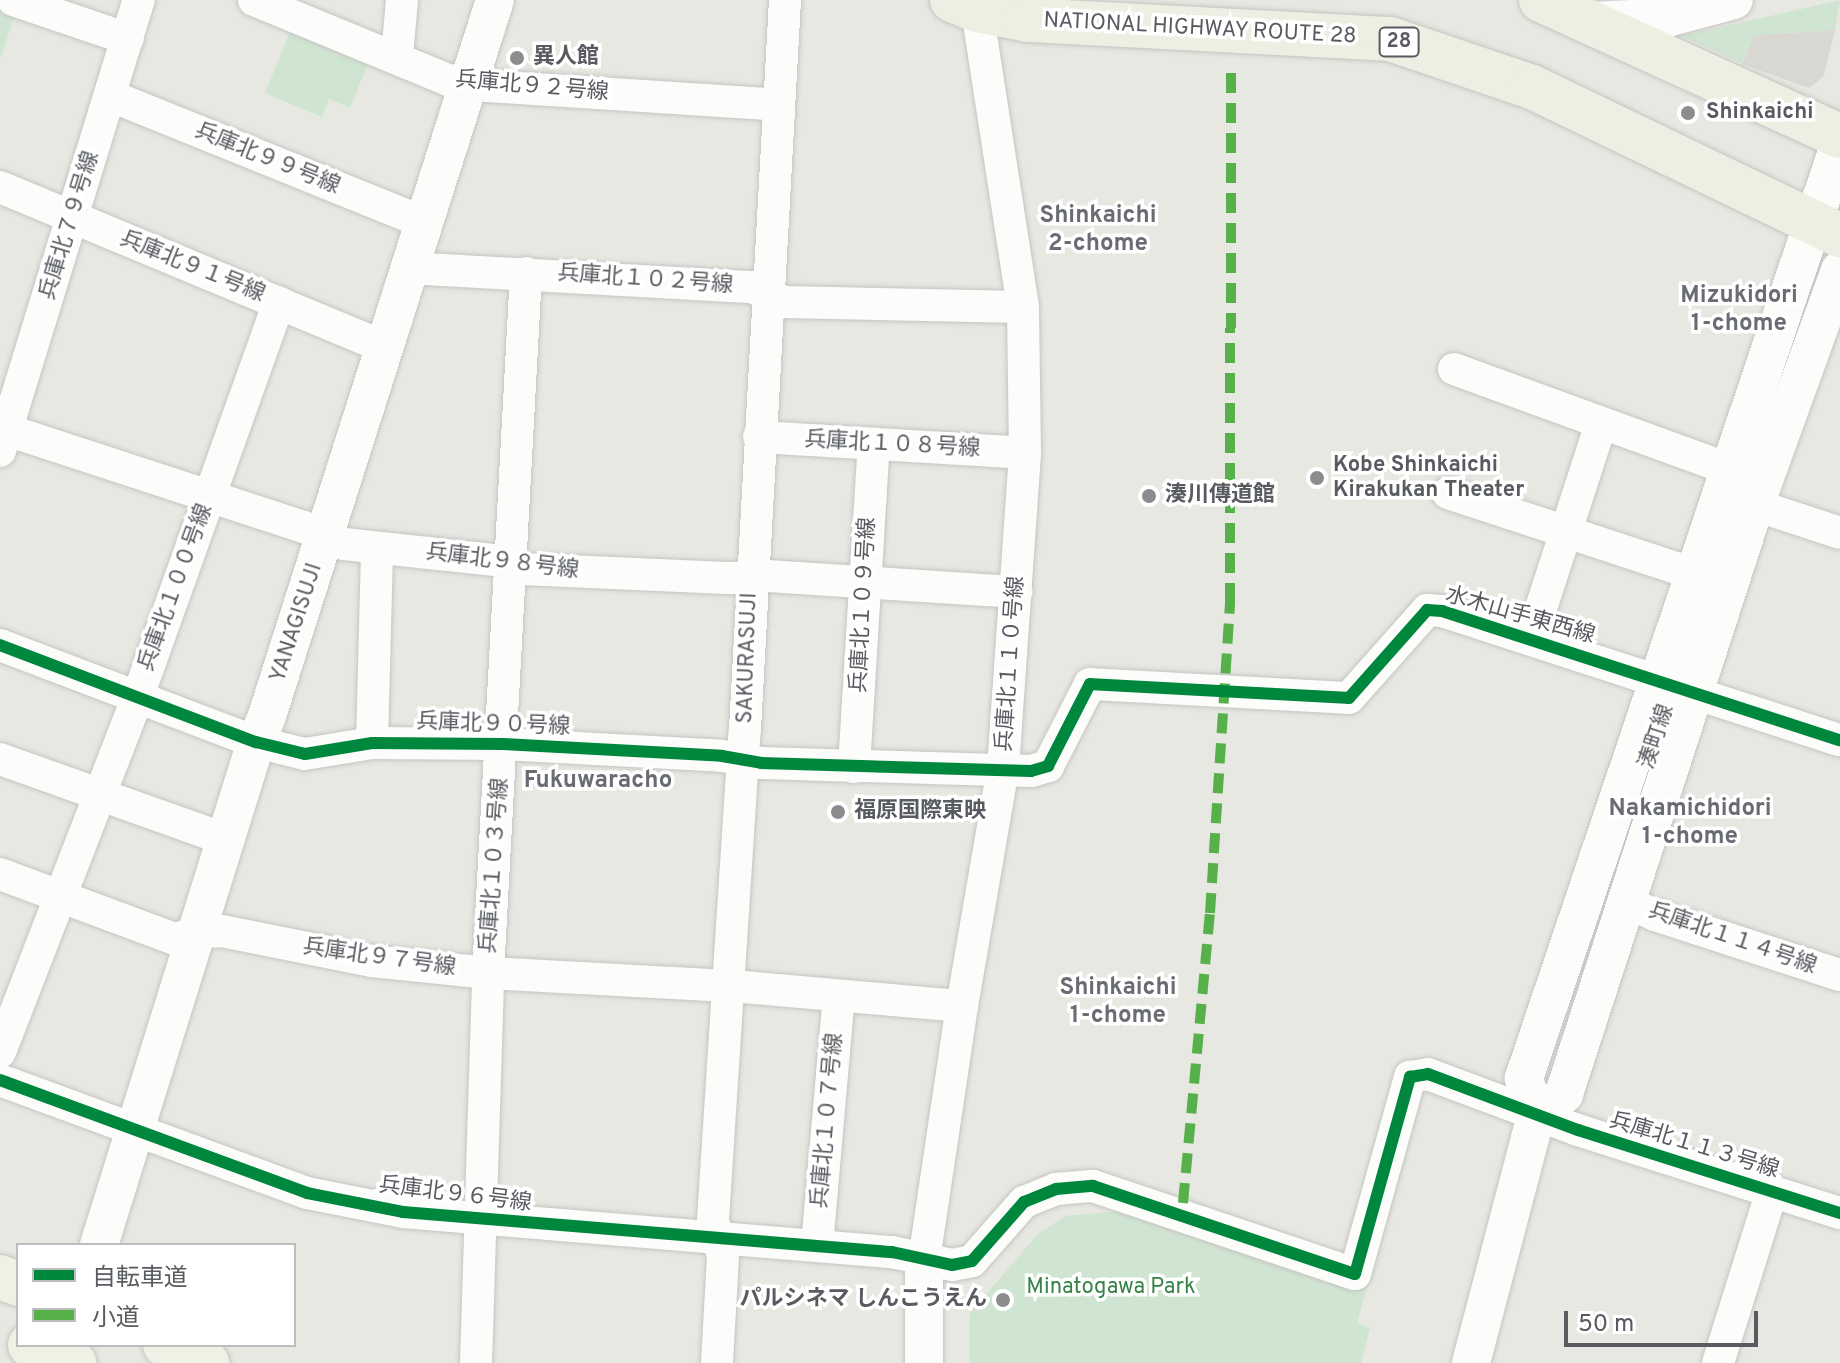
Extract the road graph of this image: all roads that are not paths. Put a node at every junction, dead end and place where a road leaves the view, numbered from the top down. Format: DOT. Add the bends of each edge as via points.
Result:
graph roads {
  1 [pos="13,0"];
  2 [pos="139,0"];
  3 [pos="254,0"];
  4 [pos="402,0"];
  5 [pos="495,0"];
  6 [pos="785,0"];
  7 [pos="1541,0"];
  8 [pos="1734,0"];
  9 [pos="968,3"];
  10 [pos="1592,21"];
  11 [pos="128,39"];
  12 [pos="397,56"];
  13 [pos="468,84"];
  14 [pos="111,96"];
  15 [pos="778,105"];
  16 [pos="1840,136"];
  17 [pos="1840,143"];
  18 [pos="0,187"];
  19 [pos="72,217"];
  20 [pos="423,222"];
  21 [pos="1825,228"];
  22 [pos="407,268"];
  23 [pos="1840,270"];
  24 [pos="526,273"];
  25 [pos="768,295"];
  26 [pos="279,303"];
  27 [pos="1023,307"];
  28 [pos="384,347"];
  29 [pos="1454,369"];
  30 [pos="1601,423"];
  31 [pos="759,437"];
  32 [pos="4,441"];
  33 [pos="874,444"];
  34 [pos="1025,453"];
  35 [pos="1729,469"];
  36 [pos="1448,493"];
  37 [pos="209,497"];
  38 [pos="1755,505"];
  39 [pos="1566,533"];
  40 [pos="1840,533"];
  41 [pos="325,536"];
  42 [pos="377,548"];
  43 [pos="512,565"];
  44 [pos="1694,574"];
  45 [pos="751,577"];
  46 [pos="866,582"];
  47 [pos="1016,592"];
  48 [pos="1531,639"];
  49 [pos="0,645"];
  50 [pos="1677,686"];
  51 [pos="1226,692"];
  52 [pos="138,696"];
  53 [pos="1840,740"];
  54 [pos="256,742"];
  55 [pos="372,743"];
  56 [pos="503,744"];
  57 [pos="0,759"];
  58 [pos="743,759"];
  59 [pos="854,767"];
  60 [pos="1003,768"];
  61 [pos="100,796"];
  62 [pos="227,840"];
  63 [pos="0,874"];
  64 [pos="60,896"];
  65 [pos="1625,901"];
  66 [pos="198,932"];
  67 [pos="488,973"];
  68 [pos="1840,975"];
  69 [pos="727,986"];
  70 [pos="839,996"];
  71 [pos="962,1006"];
  72 [pos="0,1052"];
  73 [pos="0,1080"];
  74 [pos="1536,1116"];
  75 [pos="136,1129"];
  76 [pos="1772,1191"];
  77 [pos="1840,1213"];
  78 [pos="1181,1214"];
  79 [pos="479,1220"];
  80 [pos="717,1239"];
  81 [pos="100,1243"];
  82 [pos="817,1246"];
  83 [pos="924,1260"];
  84 [pos="170,1347"];
  85 [pos="1477,1361"];
  86 [pos="207,1363"];
  87 [pos="476,1363"];
  88 [pos="717,1363"];
  89 [pos="924,1363"];
  90 [pos="1718,1363"];
  1 -- 11 [label="street"];
  2 -- 11 [label="street, 兵庫北７９号線"];
  3 -- 12 [label="street, 兵庫北９２号線"];
  4 -- 12 [label="street"];
  5 -- 13 [label="street, YANAGISUJI"];
  6 -- 15 [label="street, SAKURASUJI"];
  7 -- 10 [label="highway"];
  8 -- 10 [label="street" via="1671,17"];
  9 -- 21 [label="highway, NATIONAL HIGHWAY ROUTE 28 / 28" via="1028,20 1390,39 1532,87"];
  9 -- 27 [label="street, 兵庫北１１０号線"];
  10 -- 16 [label="highway"];
  11 -- 14 [label="street, 兵庫北７９号線"];
  12 -- 13 [label="street, 兵庫北９２号線"];
  13 -- 15 [label="street, 兵庫北９２号線"];
  13 -- 20 [label="street, YANAGISUJI"];
  14 -- 19 [label="street, 兵庫北７９号線"];
  14 -- 20 [label="street, 兵庫北９９号線"];
  15 -- 25 [label="street, SAKURASUJI"];
  17 -- 21 [label="street, 湊町線"];
  18 -- 19 [label="street, 兵庫北９１号線"];
  19 -- 26 [label="street, 兵庫北９１号線"];
  19 -- 32 [label="street, 兵庫北７９号線"];
  20 -- 22 [label="street, YANAGISUJI"];
  21 -- 35 [label="street, 湊町線"];
  22 -- 24 [label="street, 兵庫北１０２号線"];
  22 -- 28 [label="street, YANAGISUJI"];
  23 -- 38 [label="street, 湊町線"];
  24 -- 25 [label="street, 兵庫北１０２号線" via="752,287"];
  24 -- 43 [label="street, 兵庫北１０３号線"];
  25 -- 27 [label="street, 兵庫北１０２号線" via="784,302"];
  25 -- 31 [label="street, SAKURASUJI"];
  26 -- 28 [label="street, 兵庫北９１号線"];
  26 -- 37 [label="street, 兵庫北１００号線"];
  27 -- 34 [label="street, 兵庫北１１０号線"];
  28 -- 41 [label="street, YANAGISUJI"];
  29 -- 30 [label="street"];
  30 -- 35 [label="street"];
  30 -- 39 [label="street"];
  31 -- 33 [label="street, 兵庫北１０８号線"];
  31 -- 45 [label="street, SAKURASUJI"];
  32 -- 37 [label="street, 兵庫北９８号線"];
  33 -- 34 [label="street, 兵庫北１０８号線"];
  33 -- 46 [label="street, 兵庫北１０９号線"];
  34 -- 47 [label="street, 兵庫北１１０号線"];
  35 -- 44 [label="street, 湊町線"];
  36 -- 39 [label="street"];
  37 -- 41 [label="street, 兵庫北９８号線"];
  37 -- 52 [label="street, 兵庫北１００号線"];
  38 -- 40 [label="street"];
  38 -- 50 [label="street, 湊町線"];
  39 -- 44 [label="street"];
  39 -- 48 [label="street"];
  41 -- 42 [label="street, 兵庫北９８号線"];
  41 -- 54 [label="street, YANAGISUJI"];
  42 -- 43 [label="street, 兵庫北９８号線"];
  42 -- 55 [label="street"];
  43 -- 45 [label="street, 兵庫北９８号線"];
  43 -- 56 [label="street, 兵庫北１０３号線"];
  44 -- 50 [label="street, 湊町線"];
  45 -- 46 [label="street, 兵庫北９８号線"];
  45 -- 58 [label="street, SAKURASUJI"];
  46 -- 47 [label="street, 兵庫北９８号線"];
  46 -- 59 [label="street, 兵庫北１０９号線"];
  47 -- 60 [label="street, 兵庫北１１０号線"];
  48 -- 50 [label="street, 水木山手東西線"];
  48 -- 51 [label="street, 水木山手東西線" via="1427,610 1349,698"];
  49 -- 52 [label="street, 兵庫北９０号線"];
  50 -- 53 [label="street, 水木山手東西線"];
  50 -- 65 [label="street, 湊町線"];
  50 -- 74 [label="street, 湊町線" via="1524,1078"];
  51 -- 60 [label="street, 兵庫北９０号線" via="1090,684 1048,766 1031,771"];
  52 -- 54 [label="street, 兵庫北９０号線"];
  52 -- 61 [label="street, 兵庫北１００号線"];
  54 -- 55 [label="street, 兵庫北９０号線" via="305,754"];
  54 -- 62 [label="street, YANAGISUJI"];
  55 -- 56 [label="street, 兵庫北９０号線"];
  56 -- 58 [label="street, 兵庫北９０号線"];
  56 -- 67 [label="street, 兵庫北１０３号線"];
  57 -- 61 [label="street"];
  58 -- 59 [label="street, 兵庫北９０号線"];
  58 -- 69 [label="street, SAKURASUJI"];
  59 -- 60 [label="street, 兵庫北９０号線"];
  60 -- 71 [label="street, 兵庫北１１０号線"];
  61 -- 62 [label="street"];
  61 -- 64 [label="street, 兵庫北１００号線"];
  62 -- 66 [label="street, YANAGISUJI"];
  63 -- 64 [label="street, 兵庫北９７号線"];
  64 -- 66 [label="street, 兵庫北９７号線" via="175,939"];
  64 -- 72 [label="street, 兵庫北１００号線"];
  65 -- 68 [label="street, 兵庫北１１４号線"];
  65 -- 74 [label="street, 湊町線" via="1564,1094"];
  66 -- 67 [label="street, 兵庫北９７号線" via="222,931 372,961"];
  66 -- 75 [label="street, YANAGISUJI"];
  67 -- 69 [label="street, 兵庫北９７号線"];
  67 -- 79 [label="street, 兵庫北１０３号線"];
  69 -- 70 [label="street, 兵庫北９７号線"];
  69 -- 80 [label="street, SAKURASUJI" via="713,1220"];
  70 -- 71 [label="street, 兵庫北９７号線"];
  70 -- 82 [label="street, 兵庫北１０７号線"];
  71 -- 83 [label="street, 兵庫北１１０号線"];
  73 -- 75 [label="street, 兵庫北９６号線"];
  74 -- 76 [label="street, 兵庫北１１３号線"];
  74 -- 78 [label="street, 兵庫北１１３号線" via="1428,1074 1410,1077 1355,1274"];
  74 -- 85 [label="street"];
  75 -- 79 [label="street, 兵庫北９６号線" via="307,1193"];
  75 -- 81 [label="street, YANAGISUJI"];
  76 -- 77 [label="street, 兵庫北１１３号線"];
  76 -- 90 [label="street"];
  78 -- 83 [label="street, 兵庫北９６号線" via="1093,1186 1056,1189 1024,1202 972,1261 952,1265"];
  79 -- 80 [label="street, 兵庫北９６号線"];
  79 -- 87 [label="street, 兵庫北１０３号線"];
  80 -- 82 [label="street, 兵庫北９６号線"];
  80 -- 88 [label="street, SAKURASUJI" via="723,1256"];
  82 -- 83 [label="street, 兵庫北９６号線"];
  83 -- 89 [label="street, 兵庫北１１０号線"];
  84 -- 86 [label="main road"];
}
